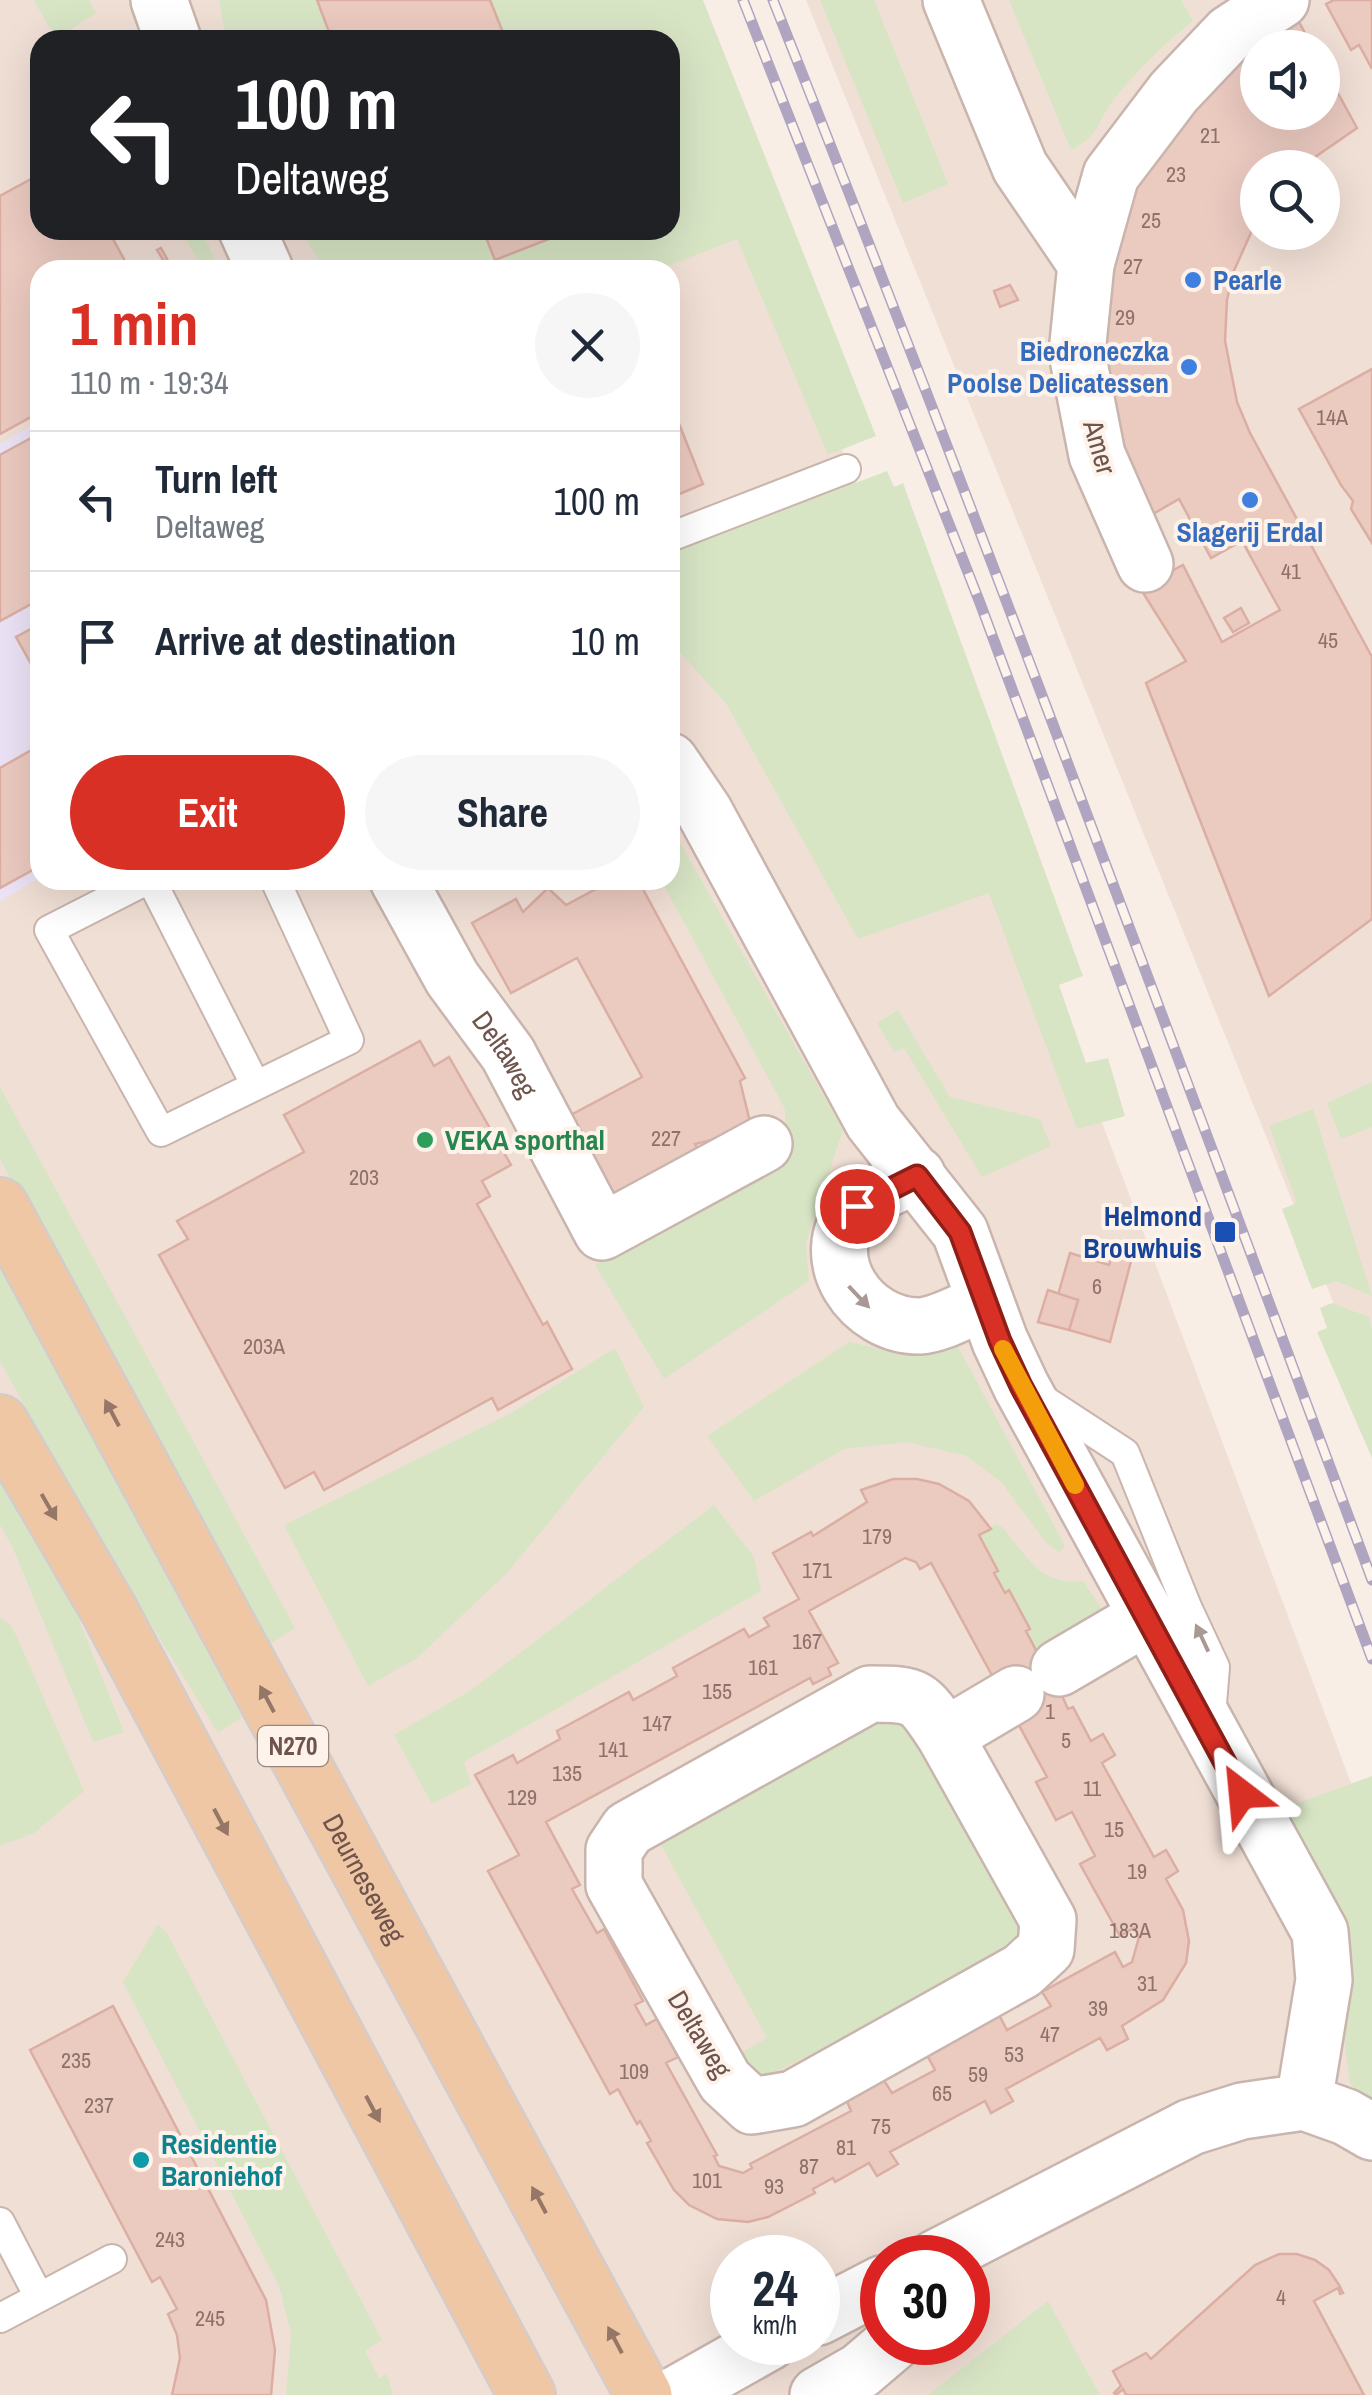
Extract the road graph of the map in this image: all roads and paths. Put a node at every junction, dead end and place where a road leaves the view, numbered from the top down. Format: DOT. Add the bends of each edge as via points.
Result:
graph roads {
  1 [pos="159,0"];
  2 [pos="951,0"];
  3 [pos="1281,0"];
  4 [pos="1220,16"];
  5 [pos="170,30"];
  6 [pos="1086,264"];
  7 [pos="846,469"];
  8 [pos="680,533"];
  9 [pos="1145,564"];
  10 [pos="680,776"];
  11 [pos="129,890"];
  12 [pos="154,890"];
  13 [pos="280,890"];
  14 [pos="404,890"];
  15 [pos="255,1084"];
  16 [pos="764,1144"];
  17 [pos="917,1176"];
  18 [pos="0,1206"];
  19 [pos="985,1302"];
  20 [pos="1021,1386"];
  21 [pos="0,1423"];
  22 [pos="1146,1617"];
  23 [pos="1209,1732"];
  24 [pos="945,1736"];
  25 [pos="1304,2102"];
  26 [pos="1372,2132"];
  27 [pos="1096,2178"];
  28 [pos="0,2222"];
  29 [pos="982,2235"];
  30 [pos="112,2259"];
  31 [pos="990,2264"];
  32 [pos="40,2297"];
  33 [pos="0,2318"];
  34 [pos="728,2365"];
  35 [pos="867,2365"];
  36 [pos="527,2395"];
  37 [pos="644,2395"];
  38 [pos="675,2395"];
  39 [pos="818,2395"];
  1 -- 5 [label="street"];
  2 -- 6 [label="street" via="1020,167"];
  3 -- 4 [label="street, Amer"];
  4 -- 6 [label="street, Amer" via="1174,92 1110,175"];
  6 -- 9 [label="street, Amer" via="1080,370 1098,455"];
  7 -- 8 [label="lane"];
  10 -- 17 [label="street" via="874,1122"];
  11 -- 15 [label="lane" via="49,930 161,1132"];
  12 -- 15 [label="lane"];
  13 -- 15 [label="lane" via="349,1040"];
  14 -- 16 [label="street, Deltaweg" via="452,978 508,1054 602,1232"];
  17 -- 19 [label="street" via="960,1232"];
  17 -- 19 [label="street, one-way" via="857,1206 840,1260 849,1289 883,1320 922,1326"];
  37 -- 18 [label="main road, Deurneseweg / N270, one-way"];
  19 -- 20 [label="street"];
  20 -- 22 [label="street"];
  23 -- 20 [label="lane, one-way" via="1215,1666 1125,1453"];
  21 -- 36 [label="main road, one-way" via="110,1612"];
  22 -- 23 [label="street"];
  22 -- 24 [label="street"];
  23 -- 25 [label="street" via="1320,1932 1324,1980"];
  24 -- 24 [label="street, Deltaweg" via="926,1706 908,1694 870,1694 628,1829 614,1850 614,1885 724,2081 752,2106 793,2098 1022,1971 1046,1948 1048,1920"];
  25 -- 26 [label="street"];
  25 -- 27 [label="street" via="1191,2127"];
  27 -- 29 [label="street"];
  27 -- 31 [label="street"];
  28 -- 32 [label="lane"];
  30 -- 32 [label="lane"];
  32 -- 33 [label="lane"];
  34 -- 38 [label="street"];
  35 -- 39 [label="street"];
}
